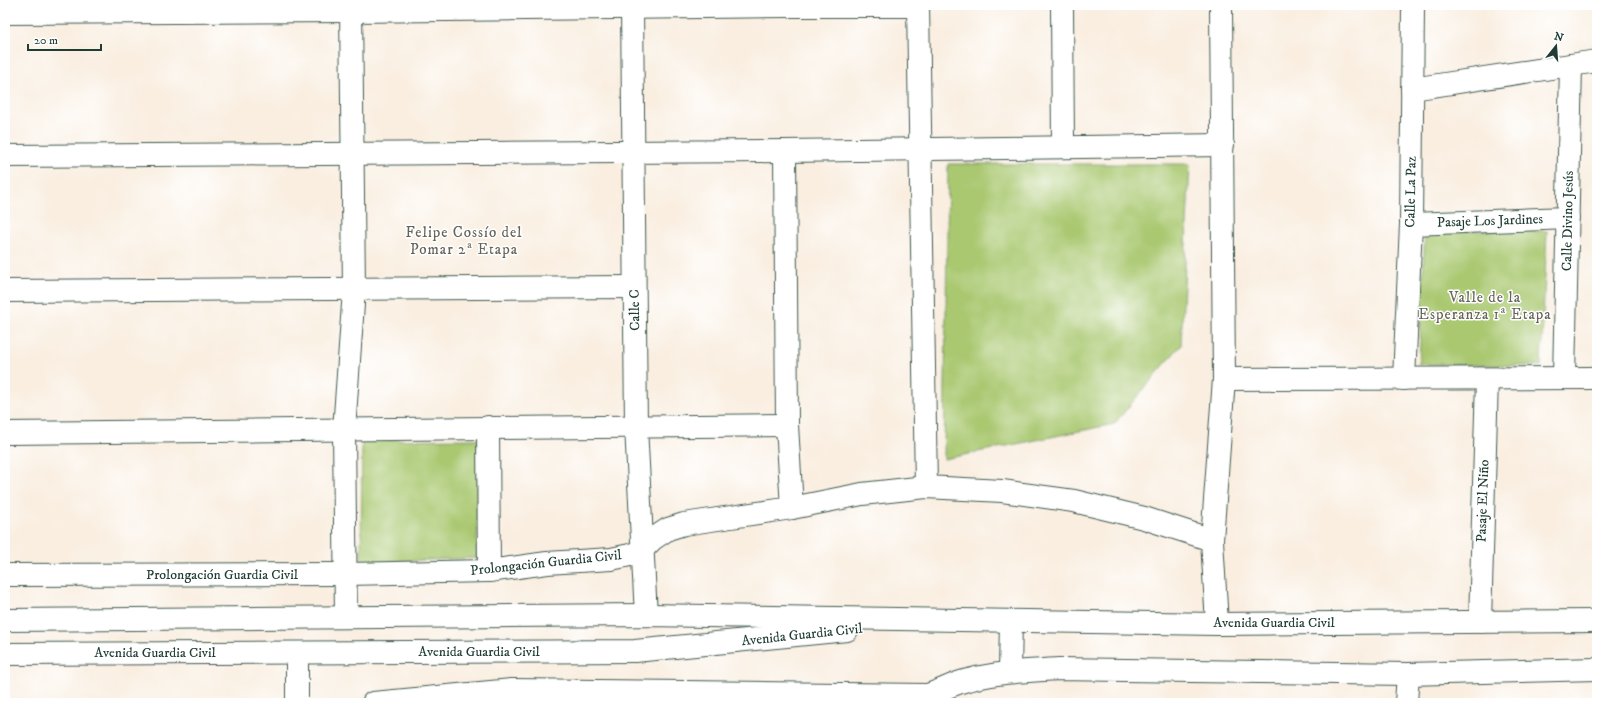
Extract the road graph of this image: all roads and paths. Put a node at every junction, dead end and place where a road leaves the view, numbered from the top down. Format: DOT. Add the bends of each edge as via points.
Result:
graph roads {
  1 [pos="1062,5"];
  2 [pos="1221,5"];
  3 [pos="1412,5"];
  4 [pos="789,6"];
  5 [pos="918,6"];
  6 [pos="632,7"];
  7 [pos="351,8"];
  8 [pos="5,13"];
  9 [pos="1597,61"];
  10 [pos="1571,65"];
  11 [pos="1412,89"];
  12 [pos="1223,145"];
  13 [pos="1063,147"];
  14 [pos="921,149"];
  15 [pos="785,151"];
  16 [pos="633,152"];
  17 [pos="353,153"];
  18 [pos="5,156"];
  19 [pos="1568,218"];
  20 [pos="1412,224"];
  21 [pos="634,287"];
  22 [pos="354,290"];
  23 [pos="5,291"];
  24 [pos="1564,377"];
  25 [pos="1597,378"];
  26 [pos="1224,379"];
  27 [pos="1404,379"];
  28 [pos="1487,379"];
  29 [pos="787,425"];
  30 [pos="488,427"];
  31 [pos="636,427"];
  32 [pos="344,430"];
  33 [pos="5,433"];
  34 [pos="926,487"];
  35 [pos="792,508"];
  36 [pos="1212,540"];
  37 [pos="641,551"];
  38 [pos="489,571"];
  39 [pos="346,574"];
  40 [pos="5,575"];
  41 [pos="646,615"];
  42 [pos="346,617"];
  43 [pos="5,620"];
  44 [pos="951,620"];
  45 [pos="1011,621"];
  46 [pos="1480,622"];
  47 [pos="1597,622"];
  48 [pos="1218,624"];
  49 [pos="297,653"];
  50 [pos="5,654"];
  51 [pos="1597,669"];
  52 [pos="1010,672"];
  53 [pos="1408,674"];
  54 [pos="512,697"];
  55 [pos="297,703"];
  56 [pos="373,703"];
  57 [pos="1406,703"];
  1 -- 13 [label="main road"];
  2 -- 12 [label="main road"];
  3 -- 11 [label="main road, Calle La Paz"];
  4 -- 5 [label="main road"];
  4 -- 6 [label="main road"];
  5 -- 14 [label="main road"];
  6 -- 7 [label="main road"];
  6 -- 16 [label="main road, Calle C"];
  7 -- 8 [label="main road"];
  7 -- 17 [label="main road"];
  9 -- 10 [label="main road"];
  10 -- 11 [label="main road"];
  10 -- 19 [label="main road, Calle Divino Jesús"];
  11 -- 20 [label="main road, Calle La Paz"];
  12 -- 13 [label="main road"];
  12 -- 26 [label="main road"];
  13 -- 14 [label="main road"];
  14 -- 15 [label="main road"];
  14 -- 34 [label="main road"];
  15 -- 16 [label="main road"];
  15 -- 29 [label="main road"];
  16 -- 17 [label="main road"];
  16 -- 21 [label="main road, Calle C"];
  17 -- 18 [label="main road"];
  17 -- 22 [label="main road"];
  19 -- 20 [label="main road, Pasaje Los Jardines"];
  19 -- 24 [label="main road, Calle Divino Jesús"];
  20 -- 27 [label="main road, Calle La Paz"];
  21 -- 22 [label="main road"];
  21 -- 31 [label="main road, Calle C"];
  22 -- 23 [label="main road"];
  22 -- 32 [label="main road"];
  24 -- 25 [label="main road"];
  24 -- 28 [label="main road"];
  26 -- 27 [label="main road"];
  26 -- 36 [label="main road"];
  27 -- 28 [label="main road"];
  28 -- 46 [label="main road, Pasaje El Niño"];
  29 -- 31 [label="main road"];
  29 -- 35 [label="main road"];
  30 -- 31 [label="main road"];
  30 -- 32 [label="main road"];
  30 -- 38 [label="main road"];
  31 -- 37 [label="main road, Calle C"];
  32 -- 33 [label="main road"];
  32 -- 39 [label="main road"];
  34 -- 35 [label="main road, Prolongación Guardia Civil" via="862,494"];
  34 -- 36 [label="main road, Prolongación Guardia Civil" via="1002,491 1074,502 1144,518"];
  35 -- 37 [label="main road, Prolongación Guardia Civil" via="684,524 668,529"];
  36 -- 48 [label="main road"];
  37 -- 38 [label="main road, Prolongación Guardia Civil" via="611,559 547,563"];
  37 -- 41 [label="main road, Calle C"];
  38 -- 39 [label="main road, Prolongación Guardia Civil"];
  39 -- 40 [label="main road, Prolongación Guardia Civil"];
  39 -- 42 [label="main road"];
  41 -- 42 [label="main road, Avenida Guardia Civil"];
  41 -- 44 [label="main road, Avenida Guardia Civil"];
  42 -- 43 [label="main road, Avenida Guardia Civil"];
  44 -- 45 [label="main road, Avenida Guardia Civil"];
  44 -- 49 [label="main road, Avenida Guardia Civil" via="635,651"];
  45 -- 48 [label="main road, Avenida Guardia Civil"];
  45 -- 52 [label="main road"];
  46 -- 47 [label="main road, Avenida Guardia Civil"];
  46 -- 48 [label="main road, Avenida Guardia Civil"];
  49 -- 50 [label="main road, Avenida Guardia Civil"];
  49 -- 55 [label="main road"];
  51 -- 53 [label="main road"];
  52 -- 53 [label="main road" via="1058,669"];
  52 -- 54 [label="main road" via="966,680 927,695"];
  53 -- 57 [label="main road"];
  54 -- 56 [label="main road"];
}
